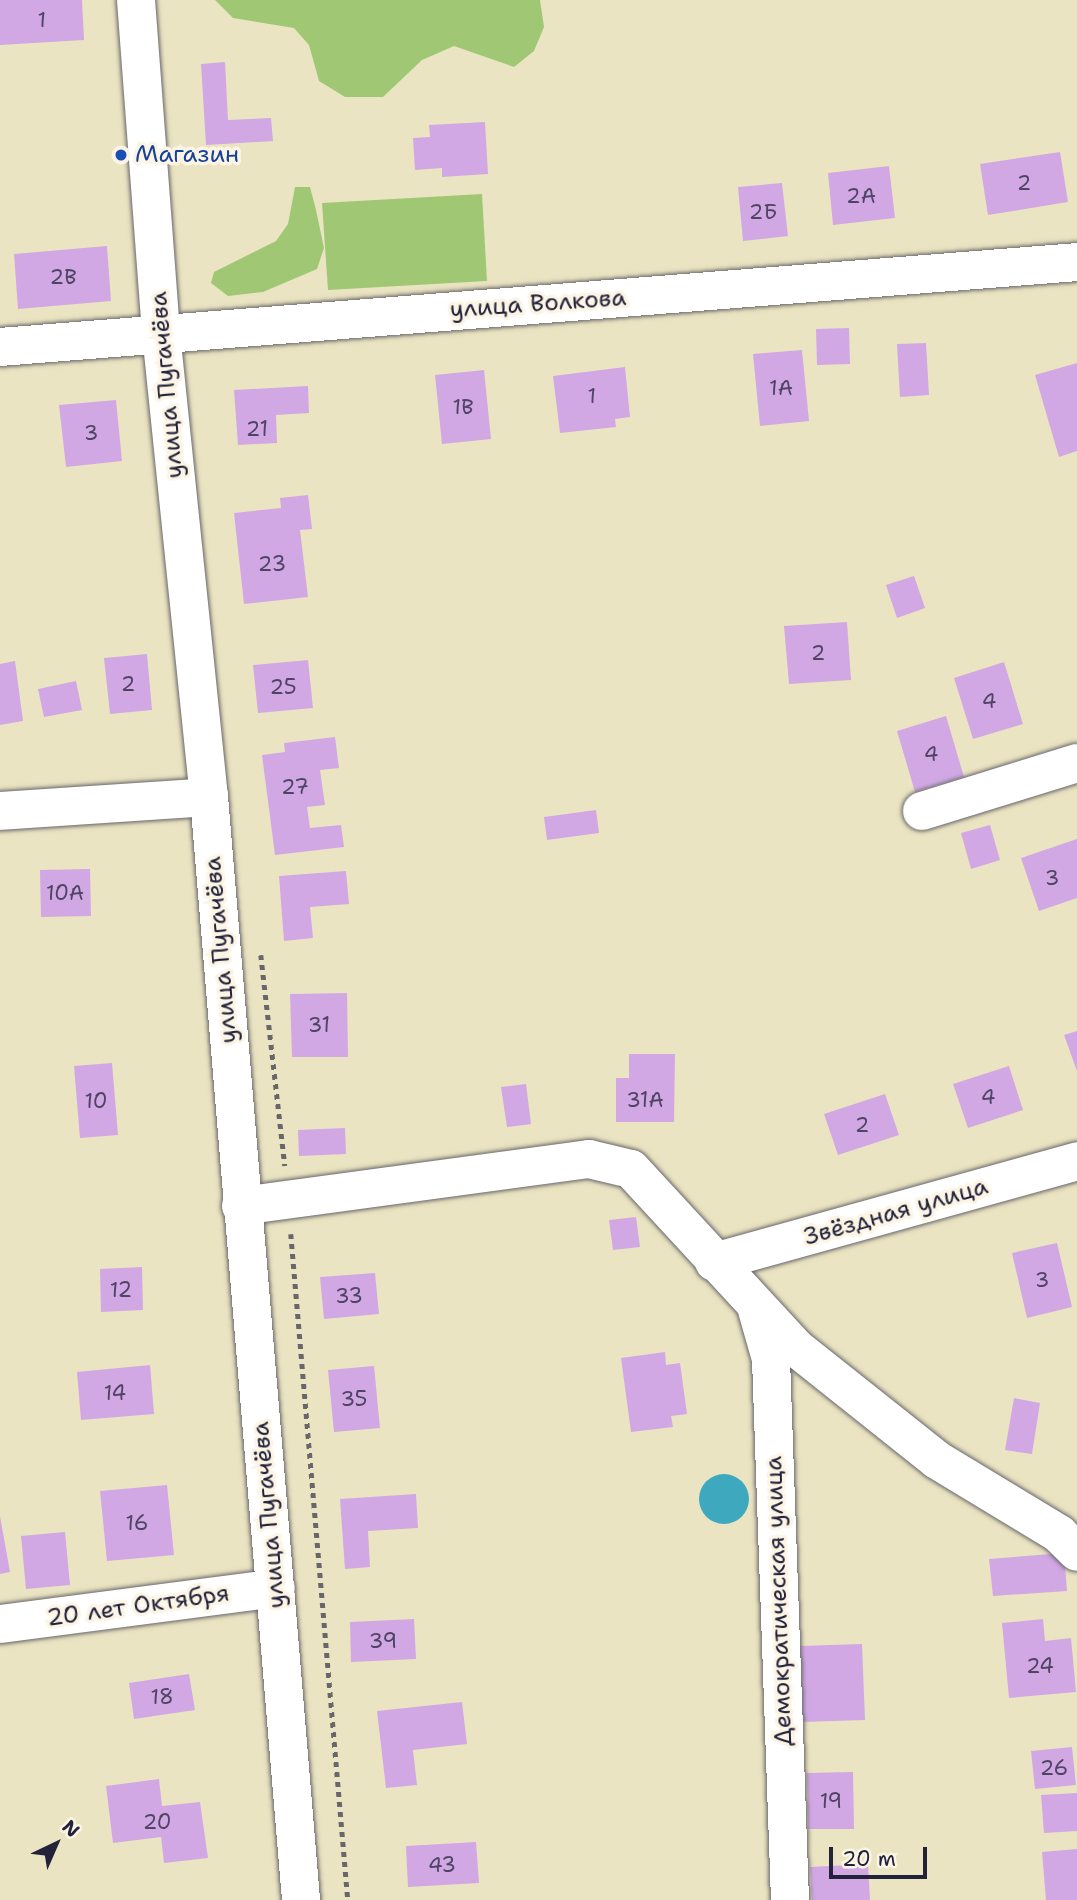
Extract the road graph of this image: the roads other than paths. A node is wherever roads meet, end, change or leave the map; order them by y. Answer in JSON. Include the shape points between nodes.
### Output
{"nodes":[{"id":1,"x":136,"y":0,"type":"edge"},
{"id":2,"x":1077,"y":262,"type":"edge"},
{"id":3,"x":161,"y":333,"type":"junction"},
{"id":4,"x":0,"y":347,"type":"edge"},
{"id":5,"x":1077,"y":763,"type":"edge"},
{"id":6,"x":209,"y":797,"type":"junction"},
{"id":7,"x":0,"y":811,"type":"edge"},
{"id":8,"x":922,"y":811,"type":"dead end"},
{"id":9,"x":1077,"y":1161,"type":"edge"},
{"id":10,"x":241,"y":1206,"type":"junction"},
{"id":11,"x":714,"y":1262,"type":"junction"},
{"id":12,"x":755,"y":1305,"type":"junction"},
{"id":13,"x":1071,"y":1538,"type":"edge"},
{"id":14,"x":276,"y":1588,"type":"junction"},
{"id":15,"x":0,"y":1624,"type":"edge"},
{"id":16,"x":301,"y":1900,"type":"edge"},
{"id":17,"x":790,"y":1900,"type":"edge"}],
"edges":[{"from":1,"to":3,"type":"street","name":"улица Пугачёва"},
{"from":2,"to":3,"type":"street","name":"улица Волкова"},
{"from":3,"to":4,"type":"street","name":"улица Волкова"},
{"from":3,"to":6,"type":"street","name":"улица Пугачёва"},
{"from":5,"to":8,"type":"street"},
{"from":6,"to":7,"type":"street"},
{"from":6,"to":10,"type":"street","name":"улица Пугачёва"},
{"from":9,"to":11,"type":"street","name":"Звёздная улица"},
{"from":10,"to":11,"type":"street","via":[[589,1158],[631,1169]]},
{"from":10,"to":14,"type":"street","name":"улица Пугачёва"},
{"from":11,"to":12,"type":"street"},
{"from":12,"to":13,"type":"street","via":[[795,1347],[937,1460]]},
{"from":12,"to":17,"type":"street","name":"Демократическая улица","via":[[771,1359]]},
{"from":14,"to":15,"type":"street","name":"20 лет Октября"},
{"from":14,"to":16,"type":"street","name":"улица Пугачёва"}]}
